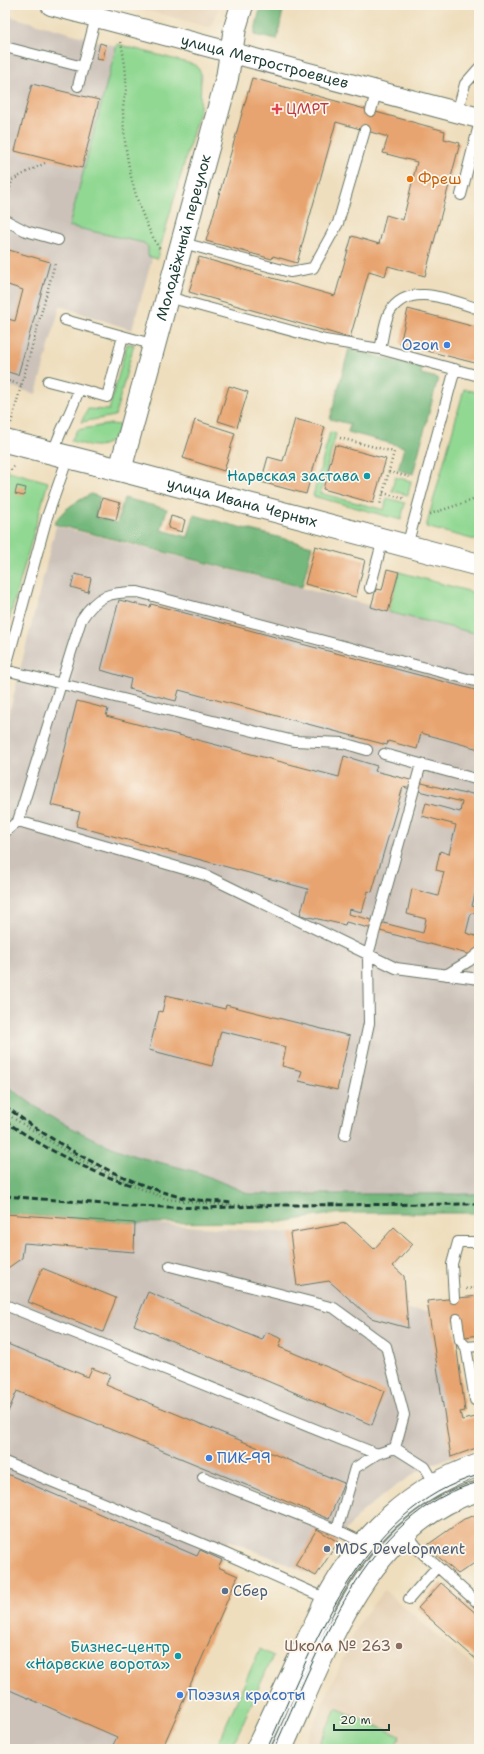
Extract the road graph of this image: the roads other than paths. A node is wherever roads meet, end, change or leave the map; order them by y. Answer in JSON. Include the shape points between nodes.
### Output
{"nodes":[{"id":1,"x":51,"y":5,"type":"edge"},
{"id":2,"x":242,"y":5,"type":"edge"},
{"id":3,"x":96,"y":17,"type":"junction"},
{"id":4,"x":5,"y":47,"type":"edge"},
{"id":5,"x":230,"y":53,"type":"junction"},
{"id":6,"x":83,"y":67,"type":"junction"},
{"id":7,"x":479,"y":68,"type":"edge"},
{"id":8,"x":78,"y":86,"type":"dead end"},
{"id":9,"x":376,"y":92,"type":"junction"},
{"id":10,"x":370,"y":111,"type":"dead end"},
{"id":11,"x":457,"y":113,"type":"junction"},
{"id":12,"x":479,"y":118,"type":"edge"},
{"id":13,"x":479,"y":125,"type":"edge"},
{"id":14,"x":365,"y":130,"type":"dead end"},
{"id":15,"x":461,"y":195,"type":"dead end"},
{"id":16,"x":5,"y":220,"type":"edge"},
{"id":17,"x":58,"y":240,"type":"dead end"},
{"id":18,"x":183,"y":243,"type":"junction"},
{"id":19,"x":168,"y":297,"type":"junction"},
{"id":20,"x":479,"y":308,"type":"edge"},
{"id":21,"x":65,"y":320,"type":"dead end"},
{"id":22,"x":123,"y":336,"type":"junction"},
{"id":23,"x":154,"y":345,"type":"junction"},
{"id":24,"x":380,"y":349,"type":"junction"},
{"id":25,"x":455,"y":369,"type":"junction"},
{"id":26,"x":479,"y":376,"type":"edge"},
{"id":27,"x":48,"y":381,"type":"dead end"},
{"id":28,"x":79,"y":389,"type":"junction"},
{"id":29,"x":8,"y":432,"type":"edge"},
{"id":30,"x":60,"y":455,"type":"junction"},
{"id":31,"x":120,"y":470,"type":"junction"},
{"id":32,"x":410,"y":536,"type":"junction"},
{"id":33,"x":383,"y":539,"type":"junction"},
{"id":34,"x":479,"y":565,"type":"edge"},
{"id":35,"x":370,"y":588,"type":"dead end"},
{"id":36,"x":5,"y":670,"type":"edge"},
{"id":37,"x":479,"y":682,"type":"edge"},
{"id":38,"x":61,"y":684,"type":"junction"},
{"id":39,"x":367,"y":750,"type":"dead end"},
{"id":40,"x":384,"y":754,"type":"dead end"},
{"id":41,"x":421,"y":764,"type":"junction"},
{"id":42,"x":479,"y":780,"type":"edge"},
{"id":43,"x":18,"y":821,"type":"junction"},
{"id":44,"x":5,"y":832,"type":"edge"},
{"id":45,"x":479,"y":953,"type":"edge"},
{"id":46,"x":368,"y":955,"type":"junction"},
{"id":47,"x":446,"y":975,"type":"junction"},
{"id":48,"x":479,"y":979,"type":"edge"},
{"id":49,"x":345,"y":1135,"type":"dead end"},
{"id":50,"x":479,"y":1242,"type":"edge"},
{"id":51,"x":170,"y":1266,"type":"dead end"},
{"id":52,"x":454,"y":1298,"type":"dead end"},
{"id":53,"x":5,"y":1305,"type":"edge"},
{"id":54,"x":457,"y":1319,"type":"dead end"},
{"id":55,"x":479,"y":1346,"type":"edge"},
{"id":56,"x":466,"y":1347,"type":"junction"},
{"id":57,"x":479,"y":1400,"type":"edge"},
{"id":58,"x":395,"y":1448,"type":"junction"},
{"id":59,"x":378,"y":1454,"type":"junction"},
{"id":60,"x":5,"y":1462,"type":"edge"},
{"id":61,"x":479,"y":1465,"type":"edge"},
{"id":62,"x":203,"y":1477,"type":"dead end"},
{"id":63,"x":435,"y":1484,"type":"junction"},
{"id":64,"x":479,"y":1491,"type":"edge"},
{"id":65,"x":337,"y":1530,"type":"junction"},
{"id":66,"x":406,"y":1533,"type":"junction"},
{"id":67,"x":364,"y":1543,"type":"junction"},
{"id":68,"x":437,"y":1567,"type":"junction"},
{"id":69,"x":327,"y":1599,"type":"junction"},
{"id":70,"x":409,"y":1599,"type":"dead end"},
{"id":71,"x":479,"y":1604,"type":"edge"},
{"id":72,"x":257,"y":1749,"type":"edge"},
{"id":73,"x":282,"y":1749,"type":"edge"}],
"edges":[{"from":1,"to":3,"type":"street","name":"улица Метростроевцев"},
{"from":2,"to":5,"type":"main road","name":"Молодёжный переулок"},
{"from":3,"to":5,"type":"street","name":"улица Метростроевцев"},
{"from":3,"to":6,"type":"lane"},
{"from":4,"to":6,"type":"lane"},
{"from":5,"to":9,"type":"street","name":"улица Метростроевцев"},
{"from":5,"to":18,"type":"main road","name":"Молодёжный переулок","via":[[227,78]]},
{"from":6,"to":8,"type":"lane"},
{"from":7,"to":11,"type":"lane","via":[[465,84]]},
{"from":9,"to":10,"type":"lane"},
{"from":9,"to":11,"type":"street","name":"улица Метростроевцев"},
{"from":11,"to":12,"type":"street","name":"улица Метростроевцев"},
{"from":13,"to":15,"type":"lane"},
{"from":14,"to":18,"type":"lane","via":[[338,223],[313,268],[290,272]]},
{"from":16,"to":17,"type":"lane","via":[[26,231]]},
{"from":18,"to":19,"type":"main road","name":"Молодёжный переулок"},
{"from":19,"to":23,"type":"main road","name":"Молодёжный переулок"},
{"from":19,"to":24,"type":"lane","via":[[325,340]]},
{"from":20,"to":24,"type":"lane","via":[[428,295],[412,295],[398,301],[389,314]]},
{"from":21,"to":22,"type":"lane"},
{"from":22,"to":23,"type":"lane"},
{"from":22,"to":28,"type":"lane","via":[[106,397]]},
{"from":23,"to":31,"type":"main road","name":"Молодёжный переулок"},
{"from":24,"to":25,"type":"lane"},
{"from":25,"to":26,"type":"lane"},
{"from":25,"to":32,"type":"lane"},
{"from":27,"to":28,"type":"lane"},
{"from":28,"to":30,"type":"lane","via":[[74,405],[58,435]]},
{"from":29,"to":30,"type":"main road","name":"улица Ивана Черных"},
{"from":30,"to":31,"type":"main road","name":"улица Ивана Черных"},
{"from":30,"to":36,"type":"lane","via":[[47,517]]},
{"from":31,"to":33,"type":"main road","name":"улица Ивана Черных"},
{"from":32,"to":33,"type":"main road","name":"улица Ивана Черных"},
{"from":32,"to":34,"type":"main road","name":"улица Ивана Черных"},
{"from":33,"to":35,"type":"lane"},
{"from":36,"to":38,"type":"lane"},
{"from":37,"to":38,"type":"lane","via":[[138,592],[119,592],[103,596],[86,611]]},
{"from":38,"to":39,"type":"lane","via":[[294,741],[343,743]]},
{"from":38,"to":43,"type":"lane"},
{"from":40,"to":41,"type":"lane"},
{"from":41,"to":42,"type":"lane"},
{"from":41,"to":46,"type":"lane"},
{"from":43,"to":44,"type":"lane"},
{"from":43,"to":46,"type":"lane","via":[[205,875]]},
{"from":45,"to":47,"type":"lane"},
{"from":46,"to":47,"type":"lane","via":[[396,968]]},
{"from":46,"to":49,"type":"lane","via":[[369,1023]]},
{"from":47,"to":48,"type":"lane"},
{"from":50,"to":52,"type":"lane","via":[[458,1242],[452,1264]]},
{"from":51,"to":58,"type":"lane","via":[[334,1308],[386,1346],[404,1416]]},
{"from":53,"to":59,"type":"lane"},
{"from":54,"to":56,"type":"lane","via":[[460,1340]]},
{"from":55,"to":56,"type":"lane"},
{"from":56,"to":57,"type":"lane","via":[[475,1400]]},
{"from":58,"to":59,"type":"lane"},
{"from":58,"to":63,"type":"lane","via":[[425,1468]]},
{"from":59,"to":65,"type":"lane","via":[[355,1468]]},
{"from":60,"to":69,"type":"lane","via":[[224,1552]]},
{"from":61,"to":63,"type":"main road"},
{"from":62,"to":65,"type":"lane"},
{"from":63,"to":67,"type":"main road","via":[[411,1498]]},
{"from":64,"to":66,"type":"street","via":[[447,1504]]},
{"from":65,"to":67,"type":"lane"},
{"from":66,"to":68,"type":"lane"},
{"from":66,"to":73,"type":"street","via":[[383,1557],[355,1595]]},
{"from":67,"to":69,"type":"main road"},
{"from":68,"to":70,"type":"lane"},
{"from":68,"to":71,"type":"lane"},
{"from":69,"to":72,"type":"main road"}]}
